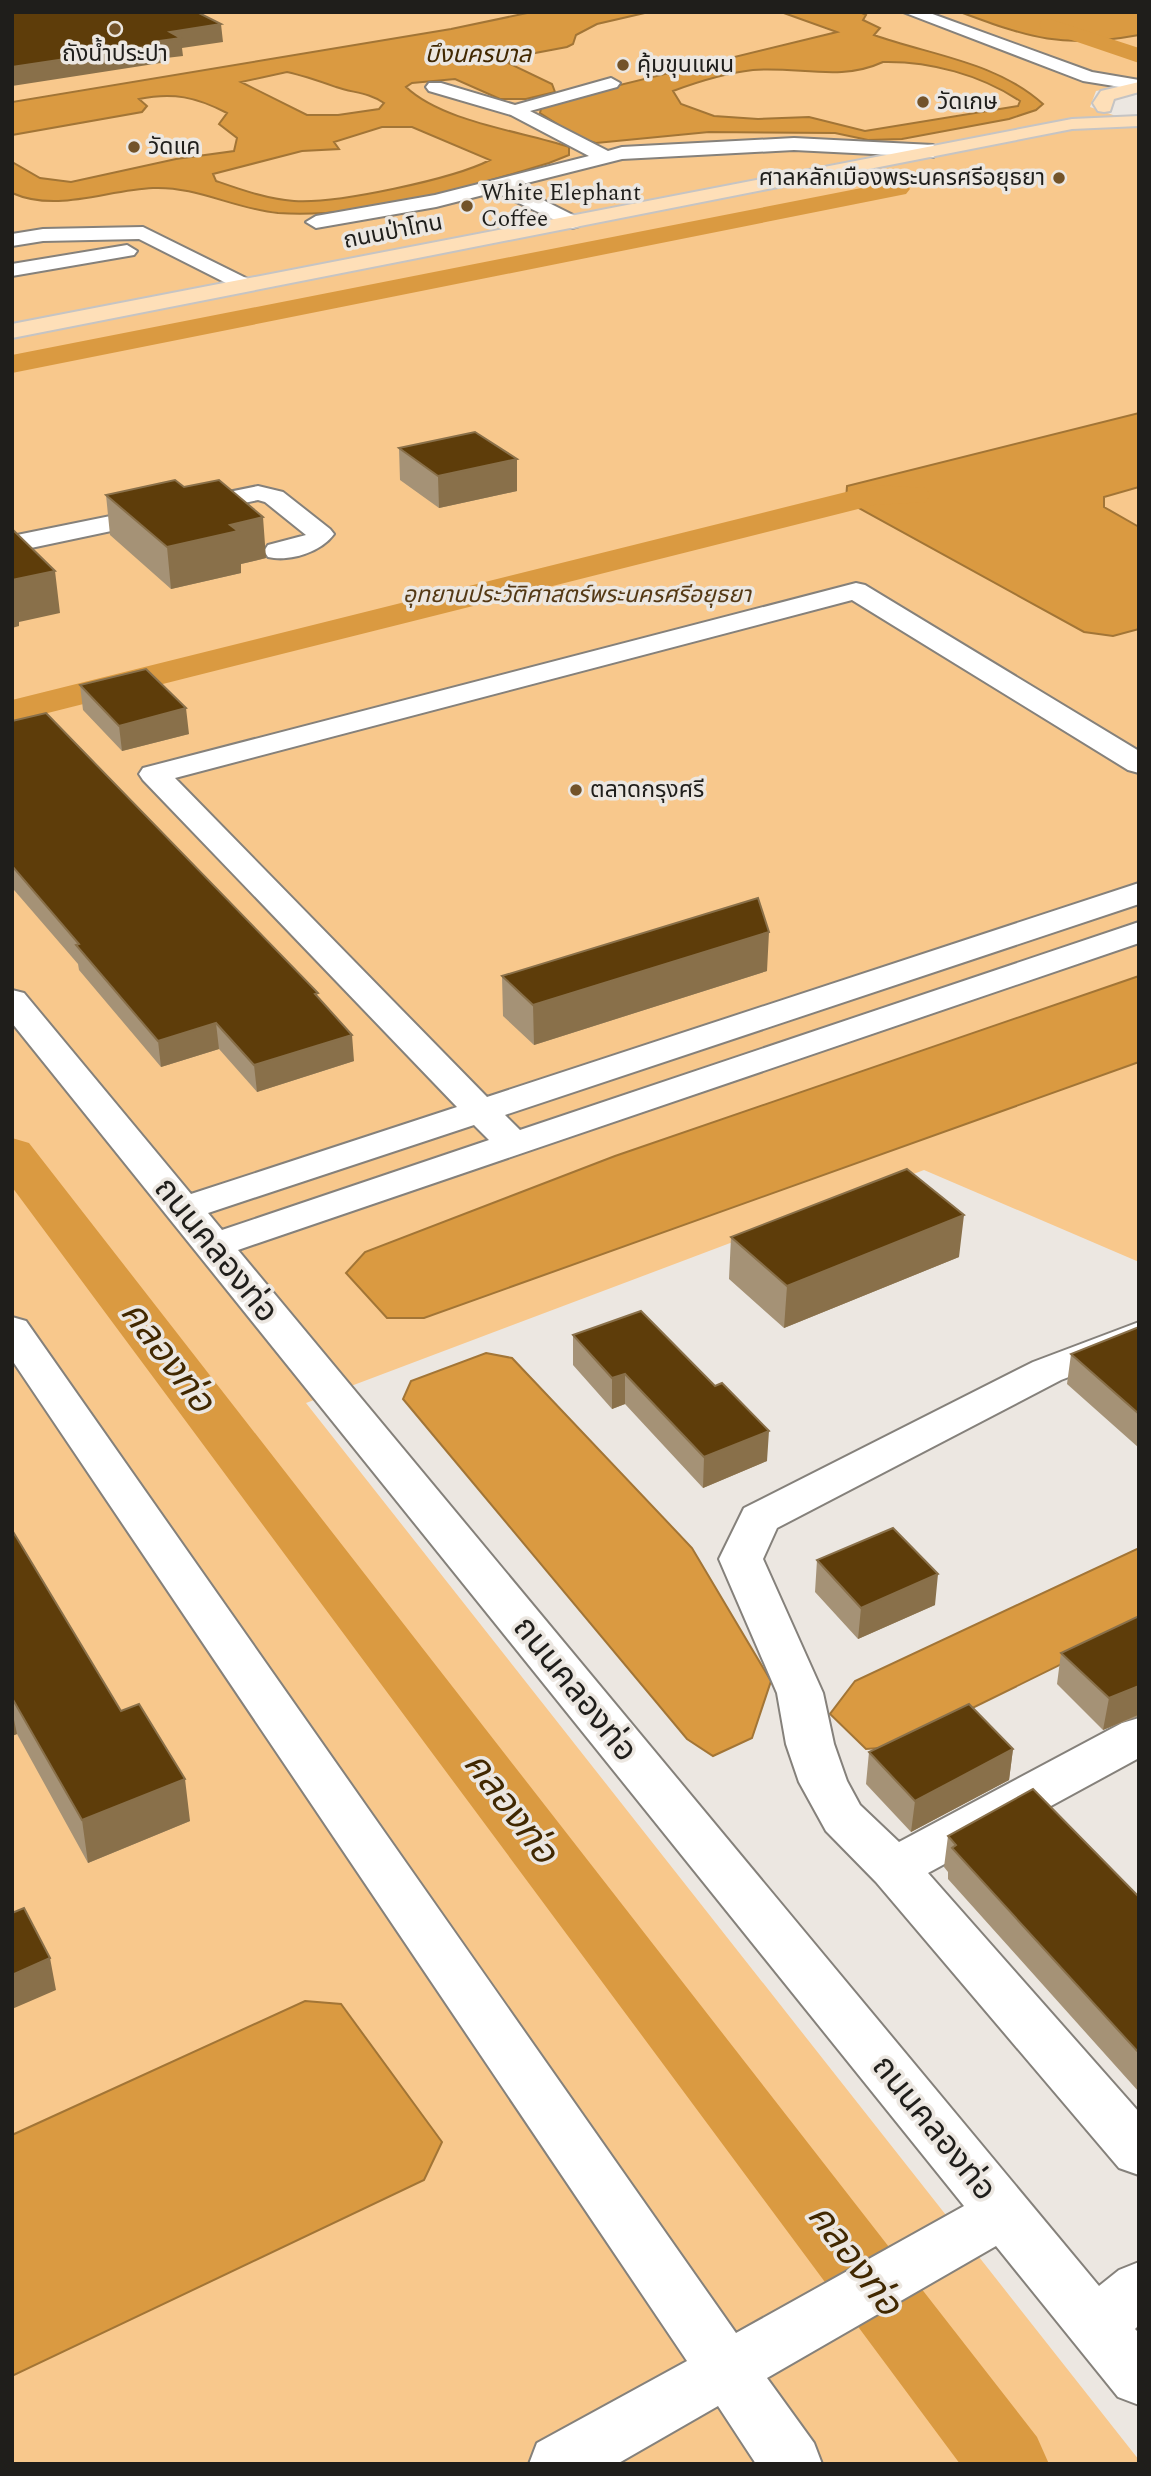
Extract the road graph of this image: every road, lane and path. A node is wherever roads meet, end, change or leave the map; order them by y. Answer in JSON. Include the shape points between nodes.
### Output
{"nodes":[{"id":1,"x":911,"y":12,"type":"edge"},
{"id":2,"x":1089,"y":76,"type":"junction"},
{"id":3,"x":611,"y":83,"type":"dead end"},
{"id":4,"x":1139,"y":86,"type":"edge"},
{"id":5,"x":435,"y":88,"type":"dead end"},
{"id":6,"x":1105,"y":101,"type":"junction"},
{"id":7,"x":517,"y":111,"type":"junction"},
{"id":8,"x":1139,"y":120,"type":"edge"},
{"id":9,"x":1072,"y":124,"type":"junction"},
{"id":10,"x":933,"y":151,"type":"junction"},
{"id":11,"x":603,"y":156,"type":"junction"},
{"id":12,"x":496,"y":185,"type":"junction"},
{"id":13,"x":316,"y":222,"type":"dead end"},
{"id":14,"x":572,"y":222,"type":"junction"},
{"id":15,"x":12,"y":240,"type":"edge"},
{"id":16,"x":167,"y":243,"type":"junction"},
{"id":17,"x":12,"y":270,"type":"edge"},
{"id":18,"x":245,"y":285,"type":"junction"},
{"id":19,"x":12,"y":331,"type":"edge"},
{"id":20,"x":12,"y":544,"type":"edge"},
{"id":21,"x":276,"y":551,"type":"dead end"},
{"id":22,"x":1139,"y":764,"type":"edge"},
{"id":23,"x":1139,"y":893,"type":"edge"},
{"id":24,"x":1139,"y":932,"type":"edge"},
{"id":25,"x":12,"y":1000,"type":"edge"},
{"id":26,"x":480,"y":1111,"type":"junction"},
{"id":27,"x":513,"y":1144,"type":"junction"},
{"id":28,"x":183,"y":1209,"type":"junction"},
{"id":29,"x":213,"y":1246,"type":"junction"},
{"id":30,"x":12,"y":1330,"type":"edge"},
{"id":31,"x":1139,"y":1335,"type":"edge"},
{"id":32,"x":1139,"y":1736,"type":"edge"},
{"id":33,"x":894,"y":1868,"type":"junction"},
{"id":34,"x":1139,"y":2151,"type":"edge"},
{"id":35,"x":1004,"y":2213,"type":"junction"},
{"id":36,"x":1139,"y":2288,"type":"edge"},
{"id":37,"x":1099,"y":2329,"type":"junction"},
{"id":38,"x":727,"y":2370,"type":"junction"},
{"id":39,"x":1139,"y":2378,"type":"edge"},
{"id":40,"x":559,"y":2464,"type":"edge"},
{"id":41,"x":793,"y":2464,"type":"edge"}],
"edges":[{"from":1,"to":2,"type":"street"},
{"from":2,"to":4,"type":"street"},
{"from":2,"to":6,"type":"street"},
{"from":3,"to":7,"type":"street","via":[[528,104]]},
{"from":4,"to":6,"type":"main road","name":"ถนนป่าโทน"},
{"from":5,"to":7,"type":"street"},
{"from":6,"to":8,"type":"main road"},
{"from":6,"to":9,"type":"main road","name":"ถนนป่าโทน"},
{"from":7,"to":11,"type":"street"},
{"from":8,"to":9,"type":"main road","name":"ถนนป่าโทน"},
{"from":9,"to":10,"type":"main road","name":"ถนนป่าโทน"},
{"from":10,"to":11,"type":"street","via":[[761,145]]},
{"from":10,"to":14,"type":"main road","name":"ถนนป่าโทน"},
{"from":11,"to":12,"type":"street"},
{"from":12,"to":13,"type":"street","via":[[436,201]]},
{"from":12,"to":14,"type":"street"},
{"from":14,"to":18,"type":"main road","name":"ถนนป่าโทน"},
{"from":15,"to":16,"type":"street","via":[[110,232],[142,233]]},
{"from":16,"to":17,"type":"street"},
{"from":16,"to":18,"type":"street"},
{"from":18,"to":19,"type":"main road","name":"ถนนป่าโทน"},
{"from":20,"to":21,"type":"street","via":[[258,493],[274,497],[321,534],[313,543]]},
{"from":22,"to":26,"type":"street","via":[[856,592],[154,774]]},
{"from":23,"to":26,"type":"street"},
{"from":24,"to":27,"type":"street"},
{"from":25,"to":28,"type":"street","name":"ถนนคลองท่อ"},
{"from":26,"to":27,"type":"street"},
{"from":26,"to":28,"type":"street"},
{"from":27,"to":29,"type":"street"},
{"from":28,"to":29,"type":"street","name":"ถนนคลองท่อ"},
{"from":29,"to":35,"type":"street","name":"ถนนคลองท่อ"},
{"from":30,"to":38,"type":"street"},
{"from":31,"to":33,"type":"street","via":[[1047,1371],[759,1519],[741,1559],[800,1693],[823,1782],[843,1818]]},
{"from":32,"to":33,"type":"street"},
{"from":33,"to":34,"type":"street"},
{"from":35,"to":37,"type":"street","name":"ถนนคลองท่อ"},
{"from":35,"to":38,"type":"street"},
{"from":36,"to":37,"type":"street"},
{"from":37,"to":39,"type":"street","name":"ถนนคลองท่อ"},
{"from":38,"to":40,"type":"street"},
{"from":38,"to":41,"type":"street"}]}
